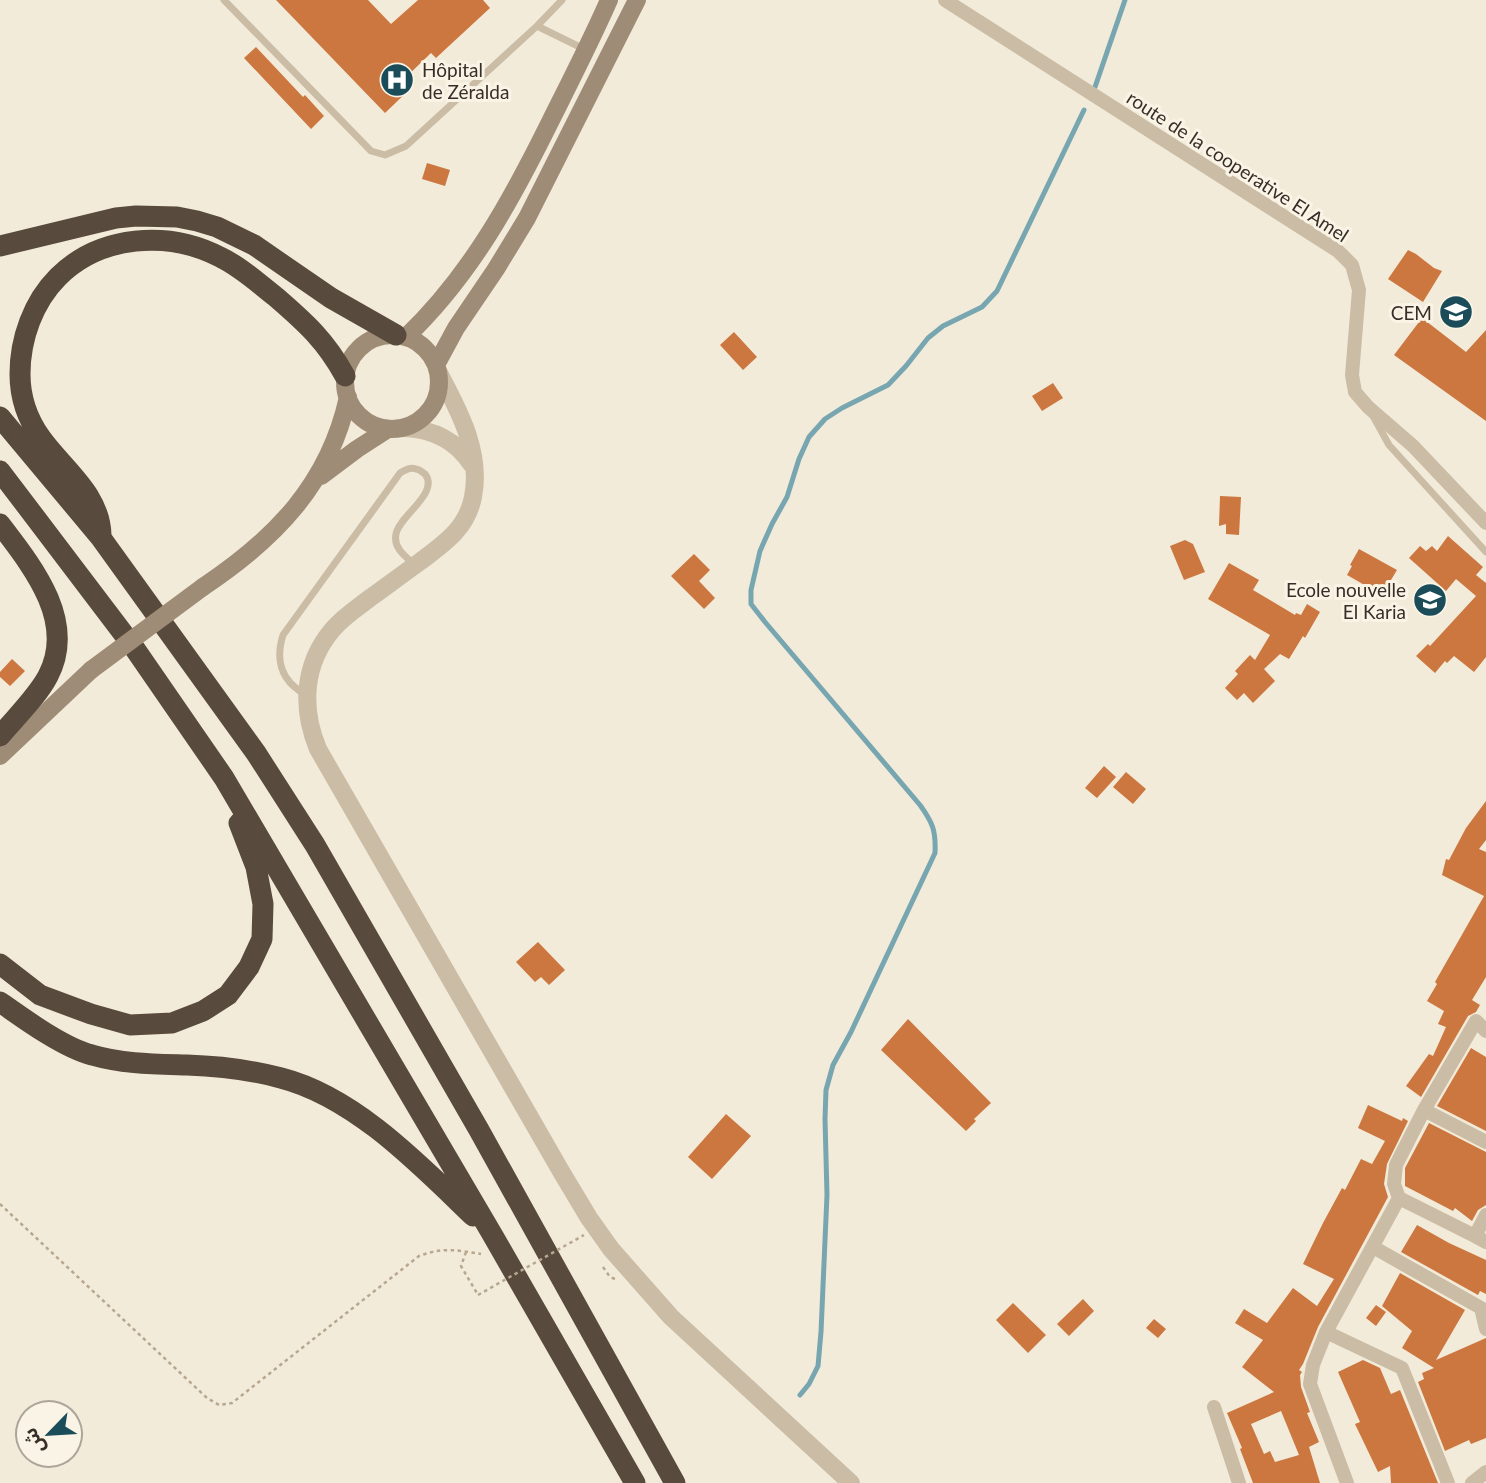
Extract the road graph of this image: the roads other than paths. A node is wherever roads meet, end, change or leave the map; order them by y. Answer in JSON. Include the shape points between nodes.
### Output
{"nodes":[{"id":1,"x":224,"y":0,"type":"edge"},
{"id":2,"x":562,"y":0,"type":"edge"},
{"id":3,"x":610,"y":0,"type":"edge"},
{"id":4,"x":637,"y":0,"type":"edge"},
{"id":5,"x":945,"y":0,"type":"edge"},
{"id":6,"x":537,"y":26,"type":"junction"},
{"id":7,"x":586,"y":50,"type":"junction"},
{"id":8,"x":0,"y":246,"type":"edge"},
{"id":9,"x":401,"y":336,"type":"junction"},
{"id":10,"x":437,"y":368,"type":"junction"},
{"id":11,"x":346,"y":387,"type":"junction"},
{"id":12,"x":1368,"y":407,"type":"junction"},
{"id":13,"x":0,"y":417,"type":"edge"},
{"id":14,"x":396,"y":429,"type":"junction"},
{"id":15,"x":474,"y":468,"type":"junction"},
{"id":16,"x":0,"y":471,"type":"edge"},
{"id":17,"x":314,"y":483,"type":"junction"},
{"id":18,"x":1486,"y":523,"type":"edge"},
{"id":19,"x":0,"y":524,"type":"edge"},
{"id":20,"x":101,"y":538,"type":"junction"},
{"id":21,"x":1486,"y":552,"type":"edge"},
{"id":22,"x":415,"y":565,"type":"junction"},
{"id":23,"x":307,"y":695,"type":"junction"},
{"id":24,"x":0,"y":736,"type":"edge"},
{"id":25,"x":0,"y":756,"type":"edge"},
{"id":26,"x":224,"y":778,"type":"junction"},
{"id":27,"x":0,"y":964,"type":"edge"},
{"id":28,"x":0,"y":1002,"type":"edge"},
{"id":29,"x":1486,"y":1031,"type":"edge"},
{"id":30,"x":1424,"y":1110,"type":"junction"},
{"id":31,"x":1486,"y":1142,"type":"edge"},
{"id":32,"x":1399,"y":1198,"type":"junction"},
{"id":33,"x":1486,"y":1215,"type":"edge"},
{"id":34,"x":492,"y":1234,"type":"junction"},
{"id":35,"x":1480,"y":1239,"type":"edge"},
{"id":36,"x":1373,"y":1247,"type":"junction"},
{"id":37,"x":1486,"y":1329,"type":"edge"},
{"id":38,"x":1326,"y":1332,"type":"junction"},
{"id":39,"x":1214,"y":1407,"type":"dead end"},
{"id":40,"x":1486,"y":1472,"type":"edge"},
{"id":41,"x":635,"y":1483,"type":"edge"},
{"id":42,"x":675,"y":1483,"type":"edge"},
{"id":43,"x":851,"y":1483,"type":"edge"},
{"id":44,"x":1239,"y":1483,"type":"edge"},
{"id":45,"x":1348,"y":1483,"type":"edge"},
{"id":46,"x":1448,"y":1483,"type":"edge"},
{"id":47,"x":1472,"y":1483,"type":"edge"}],
"edges":[{"from":1,"to":6,"type":"lane","via":[[372,151],[385,155],[406,146]]},
{"from":2,"to":6,"type":"lane"},
{"from":3,"to":7,"type":"main road"},
{"from":4,"to":10,"type":"main road","via":[[527,218],[456,328]]},
{"from":5,"to":12,"type":"street","name":"route de la cooperative El Amel","via":[[1338,251],[1352,265],[1360,290],[1352,375],[1356,392]]},
{"from":6,"to":7,"type":"lane"},
{"from":7,"to":9,"type":"main road","via":[[492,232],[446,295]]},
{"from":8,"to":9,"type":"highway","via":[[116,218],[197,221],[245,240],[331,298]]},
{"from":9,"to":10,"type":"main road","via":[[425,347]]},
{"from":9,"to":11,"type":"main road","via":[[386,335],[367,342],[352,357]]},
{"from":10,"to":14,"type":"main road","via":[[440,380],[433,407],[421,421]]},
{"from":10,"to":15,"type":"street","via":[[467,430]]},
{"from":11,"to":14,"type":"main road","via":[[351,405],[363,419],[379,428]]},
{"from":11,"to":17,"type":"main road","via":[[344,415]]},
{"from":11,"to":20,"type":"highway","via":[[334,355],[314,330],[220,257],[188,245],[154,240],[107,247],[79,260],[37,304],[23,345],[21,382],[24,404],[36,429],[93,503]]},
{"from":12,"to":18,"type":"street","name":"route de la cooperative El Amel","via":[[1413,446]]},
{"from":12,"to":21,"type":"lane","via":[[1390,445]]},
{"from":13,"to":20,"type":"highway"},
{"from":14,"to":15,"type":"street","via":[[439,435],[459,449]]},
{"from":14,"to":17,"type":"main road","via":[[342,460]]},
{"from":15,"to":22,"type":"street","via":[[473,496],[465,521],[449,541]]},
{"from":16,"to":26,"type":"highway","via":[[135,649]]},
{"from":17,"to":25,"type":"main road","bridge":true,"via":[[261,542],[91,670]]},
{"from":19,"to":24,"type":"highway","via":[[46,590],[57,640],[44,683]]},
{"from":20,"to":42,"type":"highway","via":[[256,753],[314,845]]},
{"from":22,"to":23,"type":"street","via":[[333,628],[310,670]]},
{"from":22,"to":23,"type":"lane","via":[[400,551],[397,529],[428,485],[423,472],[409,468],[400,473],[283,635],[281,667],[291,684]]},
{"from":23,"to":43,"type":"street","via":[[308,718],[318,749],[599,1233],[671,1317]]},
{"from":26,"to":27,"type":"highway","via":[[256,867],[262,904],[262,939],[228,995],[173,1023],[130,1025],[40,995]]},
{"from":26,"to":34,"type":"highway"},
{"from":28,"to":34,"type":"highway","via":[[89,1055],[140,1064],[243,1070],[283,1078],[321,1093],[399,1147]]},
{"from":29,"to":30,"type":"street","via":[[1476,1021]]},
{"from":30,"to":31,"type":"street"},
{"from":30,"to":32,"type":"street","via":[[1396,1165],[1394,1184]]},
{"from":32,"to":35,"type":"street"},
{"from":32,"to":36,"type":"street"},
{"from":33,"to":35,"type":"street"},
{"from":34,"to":41,"type":"highway"},
{"from":36,"to":37,"type":"street","via":[[1480,1308]]},
{"from":36,"to":38,"type":"street"},
{"from":38,"to":45,"type":"street","via":[[1310,1384]]},
{"from":38,"to":46,"type":"street","via":[[1402,1368]]},
{"from":39,"to":44,"type":"street"},
{"from":40,"to":47,"type":"street"}]}
